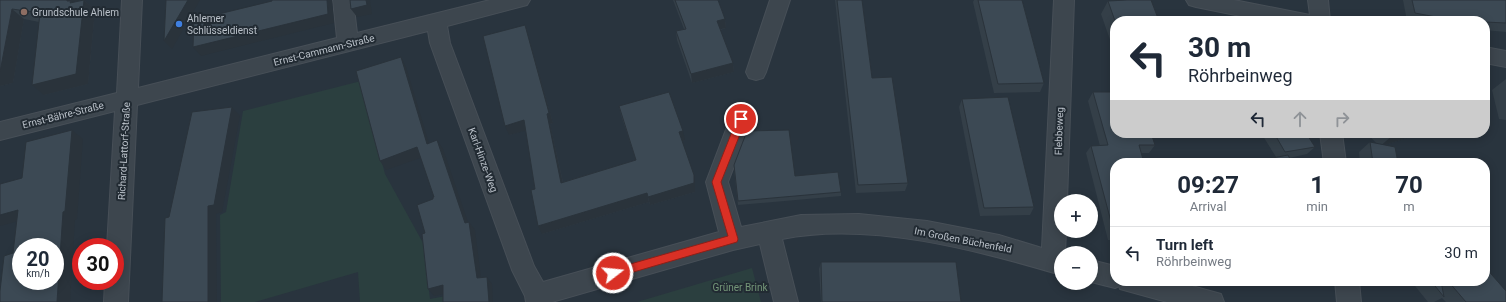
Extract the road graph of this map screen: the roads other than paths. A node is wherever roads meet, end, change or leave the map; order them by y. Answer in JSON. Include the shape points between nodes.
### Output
{"nodes":[{"id":1,"x":132,"y":0,"type":"edge"},
{"id":2,"x":344,"y":0,"type":"edge"},
{"id":3,"x":520,"y":0,"type":"edge"},
{"id":4,"x":780,"y":0,"type":"edge"},
{"id":5,"x":1064,"y":0,"type":"edge"},
{"id":6,"x":1196,"y":0,"type":"edge"},
{"id":7,"x":1318,"y":0,"type":"edge"},
{"id":8,"x":1278,"y":16,"type":"edge"},
{"id":9,"x":1320,"y":16,"type":"edge"},
{"id":10,"x":436,"y":22,"type":"junction"},
{"id":11,"x":348,"y":44,"type":"junction"},
{"id":12,"x":1490,"y":56,"type":"edge"},
{"id":13,"x":1506,"y":59,"type":"edge"},
{"id":14,"x":756,"y":72,"type":"dead end"},
{"id":15,"x":127,"y":99,"type":"junction"},
{"id":16,"x":741,"y":119,"type":"dead end"},
{"id":17,"x":0,"y":131,"type":"edge"},
{"id":18,"x":1332,"y":138,"type":"edge"},
{"id":19,"x":1334,"y":158,"type":"edge"},
{"id":20,"x":768,"y":231,"type":"junction"},
{"id":21,"x":733,"y":239,"type":"junction"},
{"id":22,"x":1057,"y":246,"type":"edge"},
{"id":23,"x":1054,"y":262,"type":"edge"},
{"id":24,"x":1098,"y":273,"type":"edge"},
{"id":25,"x":1110,"y":277,"type":"edge"},
{"id":26,"x":1147,"y":286,"type":"edge"},
{"id":27,"x":1347,"y":286,"type":"edge"},
{"id":28,"x":538,"y":298,"type":"edge"},
{"id":29,"x":1199,"y":300,"type":"edge"},
{"id":30,"x":116,"y":302,"type":"edge"},
{"id":31,"x":786,"y":302,"type":"edge"},
{"id":32,"x":1349,"y":302,"type":"edge"}],
"edges":[{"from":1,"to":15,"type":"street","name":"Richard-Lattorf-Straße"},
{"from":2,"to":11,"type":"street"},
{"from":3,"to":10,"type":"street","name":"Ernst-Cammann-Straße"},
{"from":4,"to":14,"type":"street"},
{"from":5,"to":22,"type":"street","name":"Flebbeweg"},
{"from":6,"to":8,"type":"street"},
{"from":7,"to":9,"type":"street"},
{"from":10,"to":11,"type":"street","name":"Ernst-Cammann-Straße"},
{"from":10,"to":28,"type":"street","name":"Karl-Hinze-Weg","via":[[440,43],[524,270]]},
{"from":11,"to":15,"type":"street","name":"Ernst-Cammann-Straße"},
{"from":12,"to":13,"type":"street"},
{"from":15,"to":17,"type":"street","name":"Ernst-Bähre-Straße"},
{"from":15,"to":30,"type":"street","name":"Richard-Lattorf-Straße"},
{"from":16,"to":21,"type":"street","via":[[717,182]]},
{"from":18,"to":19,"type":"street"},
{"from":20,"to":21,"type":"street","name":"Im Großen Büchenfeld"},
{"from":20,"to":23,"type":"street","name":"Im Großen Büchenfeld","via":[[801,225],[859,224],[927,231],[999,246]]},
{"from":20,"to":31,"type":"street"},
{"from":21,"to":28,"type":"street","name":"Im Großen Büchenfeld"},
{"from":24,"to":25,"type":"street"},
{"from":26,"to":29,"type":"street"},
{"from":27,"to":32,"type":"street"}]}
